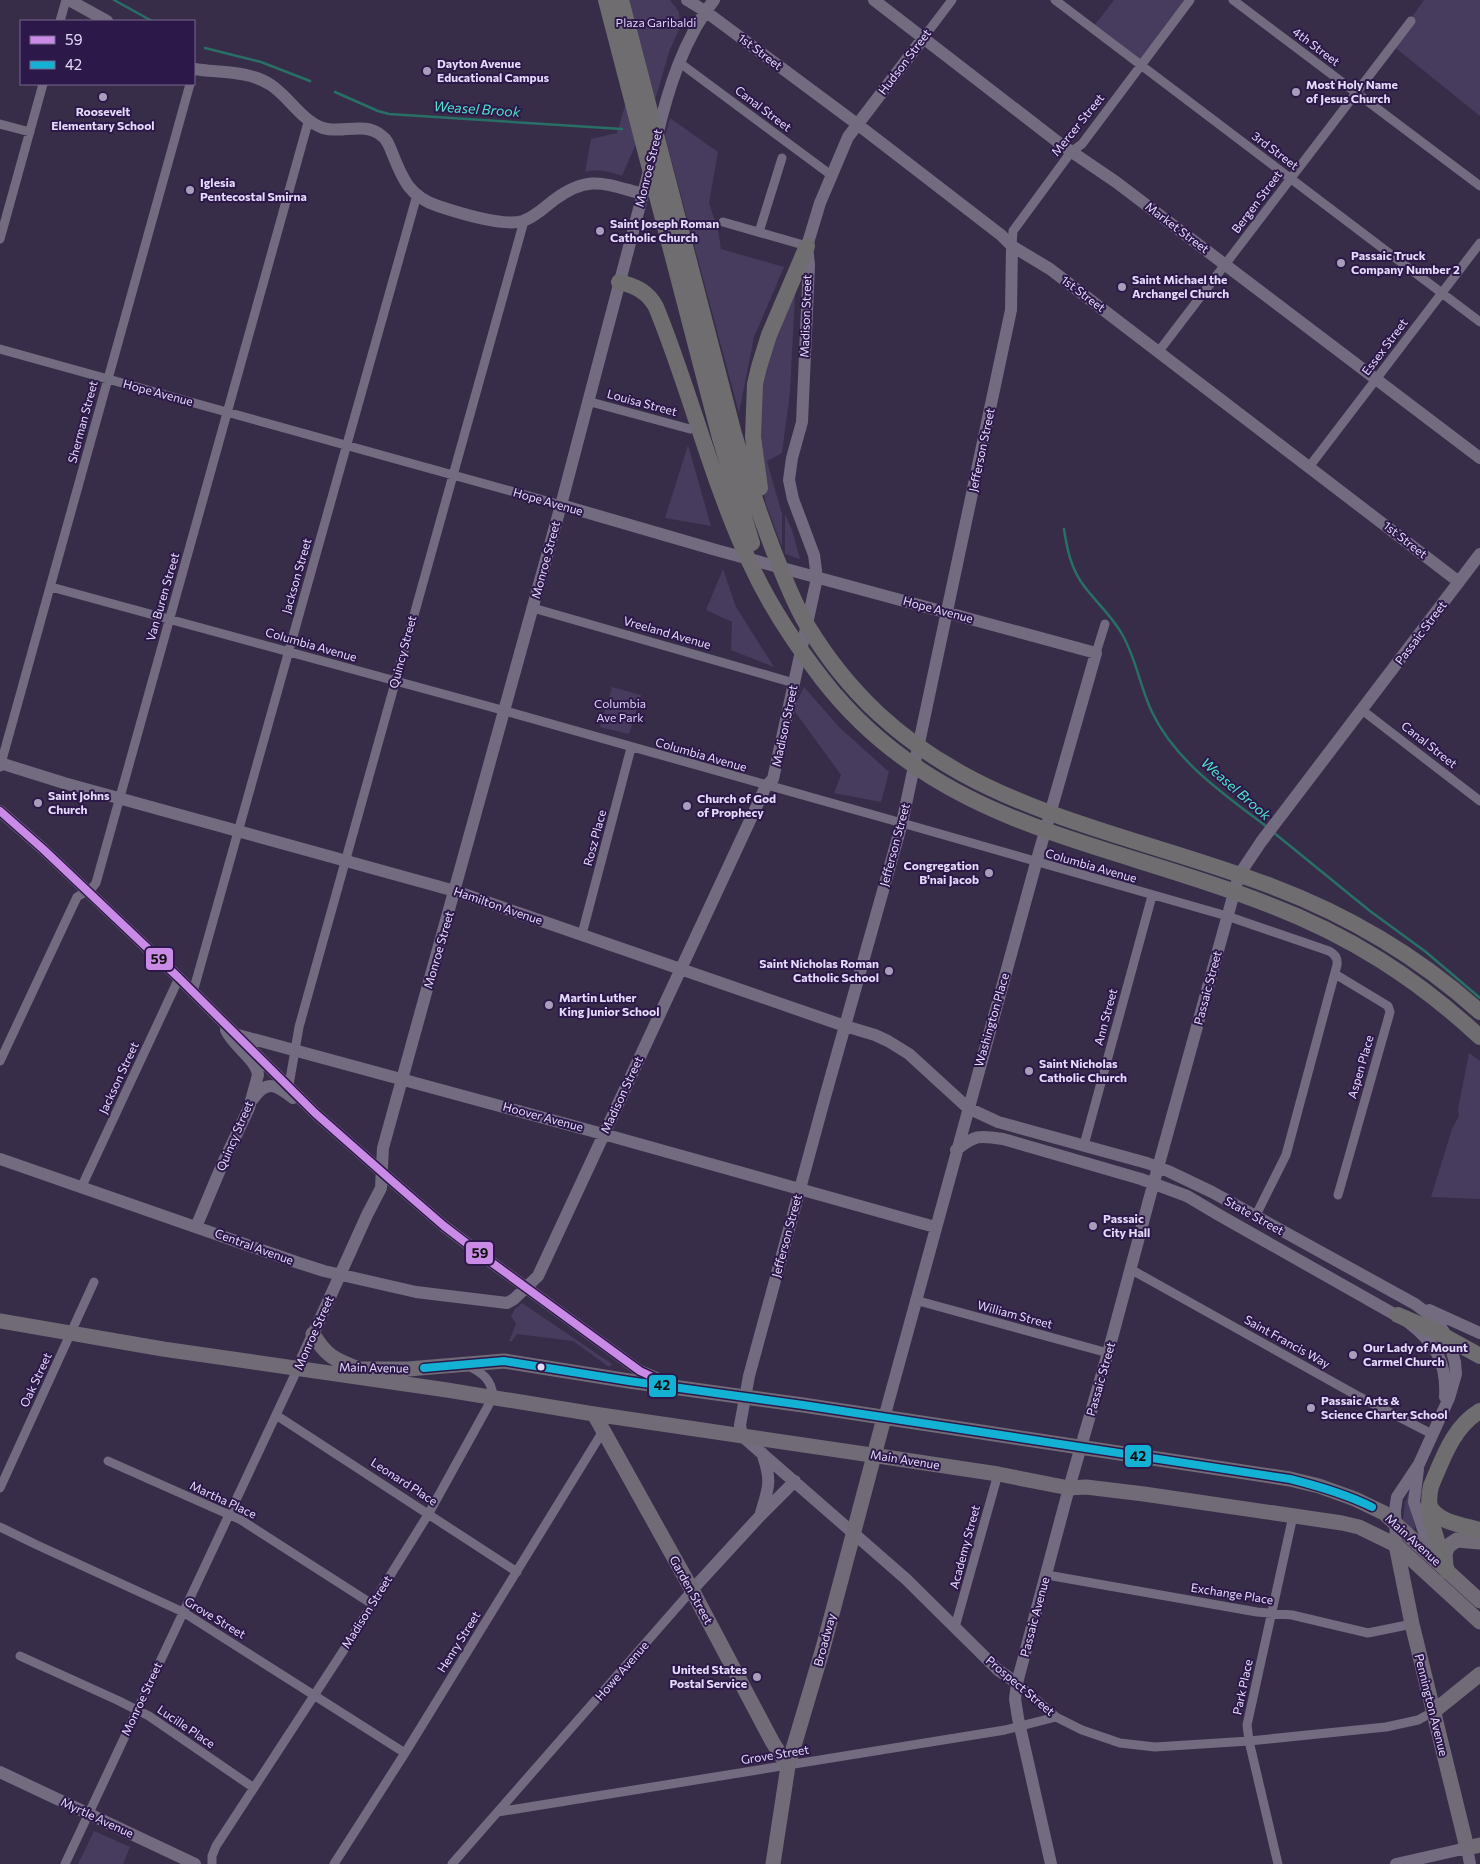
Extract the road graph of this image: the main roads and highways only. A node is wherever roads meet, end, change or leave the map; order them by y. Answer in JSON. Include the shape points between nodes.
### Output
{"nodes":[{"id":1,"x":68,"y":0,"type":"edge"},
{"id":2,"x":606,"y":0,"type":"edge"},
{"id":3,"x":621,"y":0,"type":"edge"},
{"id":4,"x":687,"y":0,"type":"edge"},
{"id":5,"x":714,"y":0,"type":"edge"},
{"id":6,"x":874,"y":0,"type":"edge"},
{"id":7,"x":705,"y":11,"type":"junction"},
{"id":8,"x":105,"y":20,"type":"edge"},
{"id":9,"x":924,"y":37,"type":"junction"},
{"id":10,"x":195,"y":70,"type":"edge"},
{"id":11,"x":857,"y":124,"type":"junction"},
{"id":12,"x":650,"y":197,"type":"junction"},
{"id":13,"x":807,"y":246,"type":"junction"},
{"id":14,"x":1012,"y":246,"type":"junction"},
{"id":15,"x":620,"y":282,"type":"junction"},
{"id":16,"x":1480,"y":458,"type":"edge"},
{"id":17,"x":561,"y":505,"type":"junction"},
{"id":18,"x":747,"y":544,"type":"junction"},
{"id":19,"x":774,"y":552,"type":"junction"},
{"id":20,"x":1480,"y":554,"type":"edge"},
{"id":21,"x":816,"y":578,"type":"junction"},
{"id":22,"x":1459,"y":582,"type":"junction"},
{"id":23,"x":947,"y":613,"type":"junction"},
{"id":24,"x":1096,"y":652,"type":"joint"},
{"id":25,"x":1,"y":764,"type":"edge"},
{"id":26,"x":0,"y":811,"type":"edge"},
{"id":27,"x":455,"y":891,"type":"junction"},
{"id":28,"x":682,"y":969,"type":"junction"},
{"id":29,"x":1480,"y":1012,"type":"edge"},
{"id":30,"x":224,"y":1024,"type":"junction"},
{"id":31,"x":844,"y":1026,"type":"junction"},
{"id":32,"x":237,"y":1035,"type":"junction"},
{"id":33,"x":1480,"y":1037,"type":"edge"},
{"id":34,"x":403,"y":1079,"type":"junction"},
{"id":35,"x":249,"y":1108,"type":"junction"},
{"id":36,"x":968,"y":1108,"type":"junction"},
{"id":37,"x":329,"y":1125,"type":"junction"},
{"id":38,"x":604,"y":1134,"type":"junction"},
{"id":39,"x":956,"y":1150,"type":"junction"},
{"id":40,"x":0,"y":1159,"type":"edge"},
{"id":41,"x":1159,"y":1168,"type":"junction"},
{"id":42,"x":382,"y":1172,"type":"junction"},
{"id":43,"x":1155,"y":1183,"type":"junction"},
{"id":44,"x":800,"y":1189,"type":"junction"},
{"id":45,"x":196,"y":1227,"type":"junction"},
{"id":46,"x":935,"y":1227,"type":"junction"},
{"id":47,"x":340,"y":1275,"type":"junction"},
{"id":48,"x":526,"y":1289,"type":"junction"},
{"id":49,"x":514,"y":1300,"type":"joint"},
{"id":50,"x":1415,"y":1304,"type":"junction"},
{"id":51,"x":1398,"y":1315,"type":"junction"},
{"id":52,"x":0,"y":1321,"type":"edge"},
{"id":53,"x":1480,"y":1333,"type":"edge"},
{"id":54,"x":313,"y":1334,"type":"junction"},
{"id":55,"x":1448,"y":1338,"type":"junction"},
{"id":56,"x":1480,"y":1356,"type":"edge"},
{"id":57,"x":298,"y":1368,"type":"junction"},
{"id":58,"x":359,"y":1369,"type":"junction"},
{"id":59,"x":695,"y":1390,"type":"junction"},
{"id":60,"x":744,"y":1397,"type":"junction"},
{"id":61,"x":1443,"y":1411,"type":"junction"},
{"id":62,"x":1480,"y":1411,"type":"edge"},
{"id":63,"x":594,"y":1414,"type":"junction"},
{"id":64,"x":884,"y":1418,"type":"junction"},
{"id":65,"x":742,"y":1436,"type":"junction"},
{"id":66,"x":1080,"y":1448,"type":"junction"},
{"id":67,"x":762,"y":1453,"type":"junction"},
{"id":68,"x":874,"y":1455,"type":"junction"},
{"id":69,"x":1419,"y":1464,"type":"junction"},
{"id":70,"x":795,"y":1481,"type":"junction"},
{"id":71,"x":1069,"y":1488,"type":"junction"},
{"id":72,"x":1428,"y":1502,"type":"junction"},
{"id":73,"x":760,"y":1516,"type":"junction"},
{"id":74,"x":1394,"y":1523,"type":"junction"},
{"id":75,"x":1480,"y":1530,"type":"edge"},
{"id":76,"x":854,"y":1532,"type":"junction"},
{"id":77,"x":1480,"y":1542,"type":"edge"},
{"id":78,"x":1396,"y":1545,"type":"junction"},
{"id":79,"x":1447,"y":1571,"type":"junction"},
{"id":80,"x":692,"y":1590,"type":"junction"},
{"id":81,"x":1480,"y":1601,"type":"edge"},
{"id":82,"x":1480,"y":1622,"type":"edge"},
{"id":83,"x":1480,"y":1674,"type":"edge"},
{"id":84,"x":1017,"y":1683,"type":"junction"},
{"id":85,"x":1433,"y":1712,"type":"junction"},
{"id":86,"x":788,"y":1766,"type":"junction"},
{"id":87,"x":0,"y":1772,"type":"edge"},
{"id":88,"x":1473,"y":1847,"type":"edge"},
{"id":89,"x":195,"y":1864,"type":"edge"},
{"id":90,"x":773,"y":1864,"type":"edge"},
{"id":91,"x":1051,"y":1864,"type":"edge"},
{"id":92,"x":1396,"y":1864,"type":"edge"},
{"id":93,"x":1470,"y":1864,"type":"edge"}],
"edges":[{"from":1,"to":8,"type":"main road"},
{"from":2,"to":12,"type":"highway","via":[[631,94]]},
{"from":3,"to":19,"type":"highway","via":[[743,464]]},
{"from":4,"to":7,"type":"main road","name":"1st Street"},
{"from":5,"to":7,"type":"main road","name":"Monroe Street"},
{"from":6,"to":9,"type":"main road","name":"Market Street"},
{"from":7,"to":11,"type":"main road","name":"1st Street"},
{"from":7,"to":12,"type":"main road","name":"Monroe Street","via":[[680,63],[664,108]]},
{"from":9,"to":11,"type":"main road","name":"Hudson Street"},
{"from":9,"to":16,"type":"main road","name":"Market Street","via":[[1071,152],[1116,182]]},
{"from":10,"to":12,"type":"main road","via":[[243,74],[263,80],[322,128],[378,132],[388,142],[405,182],[417,195],[439,206],[506,223],[532,217],[570,188],[579,185],[604,184]]},
{"from":11,"to":13,"type":"main road","name":"Madison Street","via":[[831,175]]},
{"from":11,"to":14,"type":"main road","name":"1st Street"},
{"from":12,"to":15,"type":"main road","name":"Monroe Street"},
{"from":12,"to":18,"type":"highway","via":[[720,438]]},
{"from":13,"to":19,"type":"highway","via":[[764,350],[753,402],[755,458]]},
{"from":13,"to":21,"type":"main road","name":"Madison Street","via":[[802,422],[789,480],[814,555]]},
{"from":14,"to":22,"type":"main road","name":"1st Street","via":[[1050,269]]},
{"from":14,"to":23,"type":"main road","name":"Jefferson Street","via":[[1011,310]]},
{"from":15,"to":17,"type":"main road","name":"Monroe Street"},
{"from":15,"to":18,"type":"highway","via":[[646,293],[656,307]]},
{"from":17,"to":21,"type":"main road","name":"Hope Avenue"},
{"from":17,"to":27,"type":"main road","name":"Monroe Street"},
{"from":18,"to":33,"type":"highway","via":[[760,576],[811,664],[853,715],[922,772],[966,798],[1031,826],[1248,896],[1308,921],[1372,954],[1432,995]]},
{"from":19,"to":29,"type":"highway","via":[[797,607],[854,689],[884,720],[927,754],[971,780],[1035,808],[1222,868],[1315,904],[1381,938],[1443,980]]},
{"from":20,"to":22,"type":"main road","name":"Passaic Street"},
{"from":21,"to":23,"type":"main road","name":"Hope Avenue"},
{"from":21,"to":28,"type":"main road","name":"Madison Street","via":[[773,779],[766,786]]},
{"from":22,"to":41,"type":"main road","name":"Passaic Street","via":[[1243,869],[1227,916]]},
{"from":23,"to":24,"type":"main road","name":"Hope Avenue"},
{"from":23,"to":31,"type":"main road","name":"Jefferson Street","via":[[902,824]]},
{"from":24,"to":36,"type":"main road","name":"Washington Place"},
{"from":25,"to":27,"type":"main road","name":"Hamilton Avenue"},
{"from":26,"to":30,"type":"main road","via":[[87,890]]},
{"from":27,"to":28,"type":"main road","name":"Hamilton Avenue"},
{"from":27,"to":34,"type":"main road","name":"Monroe Street"},
{"from":28,"to":31,"type":"main road","name":"Hamilton Avenue"},
{"from":28,"to":38,"type":"main road","name":"Madison Street"},
{"from":30,"to":32,"type":"main road"},
{"from":30,"to":35,"type":"main road","name":"Quincy Street","via":[[230,1040],[257,1070]]},
{"from":31,"to":36,"type":"main road","name":"Hamilton Avenue","via":[[875,1035],[909,1054]]},
{"from":31,"to":44,"type":"main road","name":"Jefferson Street"},
{"from":32,"to":34,"type":"main road","name":"Hoover Avenue"},
{"from":32,"to":37,"type":"main road"},
{"from":34,"to":38,"type":"main road","name":"Hoover Avenue"},
{"from":34,"to":42,"type":"main road","name":"Monroe Street","via":[[383,1148]]},
{"from":35,"to":37,"type":"main road","via":[[262,1088],[272,1085]]},
{"from":35,"to":45,"type":"main road","name":"Quincy Street"},
{"from":36,"to":39,"type":"main road","name":"Washington Place"},
{"from":36,"to":41,"type":"main road","name":"State Street","via":[[998,1122]]},
{"from":37,"to":42,"type":"main road"},
{"from":38,"to":44,"type":"main road","name":"Hoover Avenue"},
{"from":38,"to":48,"type":"main road","name":"Madison Street","via":[[538,1276]]},
{"from":39,"to":43,"type":"main road","name":"State Street","via":[[970,1138],[985,1136]]},
{"from":39,"to":46,"type":"main road","name":"Washington Place"},
{"from":40,"to":45,"type":"main road","name":"Central Avenue"},
{"from":41,"to":43,"type":"main road","name":"Passaic Street"},
{"from":41,"to":50,"type":"main road","name":"State Street","via":[[1203,1188]]},
{"from":42,"to":47,"type":"main road","name":"Monroe Street","via":[[381,1188]]},
{"from":42,"to":48,"type":"main road","via":[[444,1226]]},
{"from":43,"to":51,"type":"main road","name":"State Street","via":[[1187,1196]]},
{"from":43,"to":66,"type":"main road","name":"Passaic Street"},
{"from":44,"to":46,"type":"main road","name":"Hoover Avenue"},
{"from":44,"to":60,"type":"main road","name":"Jefferson Street"},
{"from":45,"to":47,"type":"main road","name":"Central Avenue","via":[[299,1264]]},
{"from":46,"to":64,"type":"main road","name":"Washington Place"},
{"from":47,"to":49,"type":"main road","name":"Central Avenue","via":[[416,1292],[507,1303]]},
{"from":47,"to":54,"type":"main road","name":"Monroe Street"},
{"from":48,"to":49,"type":"main road","name":"Madison Street"},
{"from":48,"to":59,"type":"main road","via":[[640,1371]]},
{"from":50,"to":53,"type":"main road"},
{"from":50,"to":55,"type":"main road","name":"State Street","via":[[1434,1319]]},
{"from":51,"to":55,"type":"highway"},
{"from":51,"to":61,"type":"main road","name":"State Street","via":[[1425,1336],[1439,1354],[1446,1387]]},
{"from":52,"to":57,"type":"main road","name":"Main Avenue"},
{"from":54,"to":57,"type":"main road","name":"Monroe Street"},
{"from":54,"to":58,"type":"main road","via":[[322,1350]]},
{"from":55,"to":56,"type":"highway"},
{"from":55,"to":61,"type":"main road","name":"State Street","via":[[1456,1374]]},
{"from":57,"to":58,"type":"main road","name":"Main Avenue"},
{"from":57,"to":63,"type":"main road","name":"Main Avenue"},
{"from":58,"to":59,"type":"main road","name":"Main Avenue","via":[[408,1370],[504,1361]]},
{"from":59,"to":60,"type":"main road","name":"Main Avenue"},
{"from":60,"to":64,"type":"main road","name":"Main Avenue"},
{"from":60,"to":65,"type":"main road","name":"Jefferson Street","via":[[740,1425]]},
{"from":61,"to":69,"type":"main road","name":"State Street"},
{"from":62,"to":72,"type":"highway","via":[[1456,1433],[1431,1486]]},
{"from":63,"to":65,"type":"main road","name":"Main Avenue"},
{"from":63,"to":80,"type":"main road","name":"Garden Street"},
{"from":64,"to":66,"type":"main road","name":"Main Avenue"},
{"from":64,"to":68,"type":"main road","name":"Broadway"},
{"from":65,"to":67,"type":"main road","name":"Prospect Street"},
{"from":65,"to":68,"type":"main road","name":"Main Avenue"},
{"from":66,"to":71,"type":"main road","name":"Passaic Street"},
{"from":66,"to":74,"type":"main road","name":"Main Avenue","via":[[1290,1479],[1356,1499],[1384,1513]]},
{"from":67,"to":70,"type":"main road","name":"Prospect Street"},
{"from":67,"to":73,"type":"main road","via":[[769,1472],[769,1488]]},
{"from":68,"to":71,"type":"main road","name":"Main Avenue"},
{"from":68,"to":76,"type":"main road","name":"Broadway"},
{"from":69,"to":74,"type":"main road","name":"State Street","via":[[1397,1497]]},
{"from":69,"to":79,"type":"main road","name":"State Street","via":[[1414,1502],[1424,1535]]},
{"from":70,"to":73,"type":"main road","name":"Howe Avenue"},
{"from":70,"to":76,"type":"main road","name":"Prospect Street"},
{"from":71,"to":78,"type":"main road","name":"Main Avenue","via":[[1144,1494],[1342,1523]]},
{"from":71,"to":84,"type":"main road","name":"Passaic Avenue"},
{"from":72,"to":75,"type":"highway","via":[[1440,1518]]},
{"from":72,"to":79,"type":"highway"},
{"from":73,"to":80,"type":"main road","name":"Howe Avenue"},
{"from":74,"to":78,"type":"main road","name":"State Street"},
{"from":74,"to":79,"type":"main road","name":"Main Avenue"},
{"from":76,"to":84,"type":"main road","name":"Prospect Street","via":[[998,1670]]},
{"from":76,"to":86,"type":"main road","name":"Broadway"},
{"from":77,"to":79,"type":"main road","via":[[1456,1540],[1448,1546],[1445,1554]]},
{"from":78,"to":82,"type":"main road","name":"Main Avenue"},
{"from":78,"to":85,"type":"main road","name":"Pennington Avenue"},
{"from":79,"to":81,"type":"main road","name":"Main Avenue"},
{"from":80,"to":86,"type":"main road","name":"Garden Street"},
{"from":83,"to":85,"type":"main road","name":"Prospect Street"},
{"from":84,"to":91,"type":"main road","name":"Passaic Avenue","via":[[1020,1726]]},
{"from":85,"to":88,"type":"main road","name":"Pennington Avenue"},
{"from":86,"to":90,"type":"main road","name":"Broadway"},
{"from":87,"to":89,"type":"main road","name":"Myrtle Avenue"},
{"from":88,"to":92,"type":"main road"},
{"from":88,"to":93,"type":"main road","name":"Pennington Avenue"}]}
